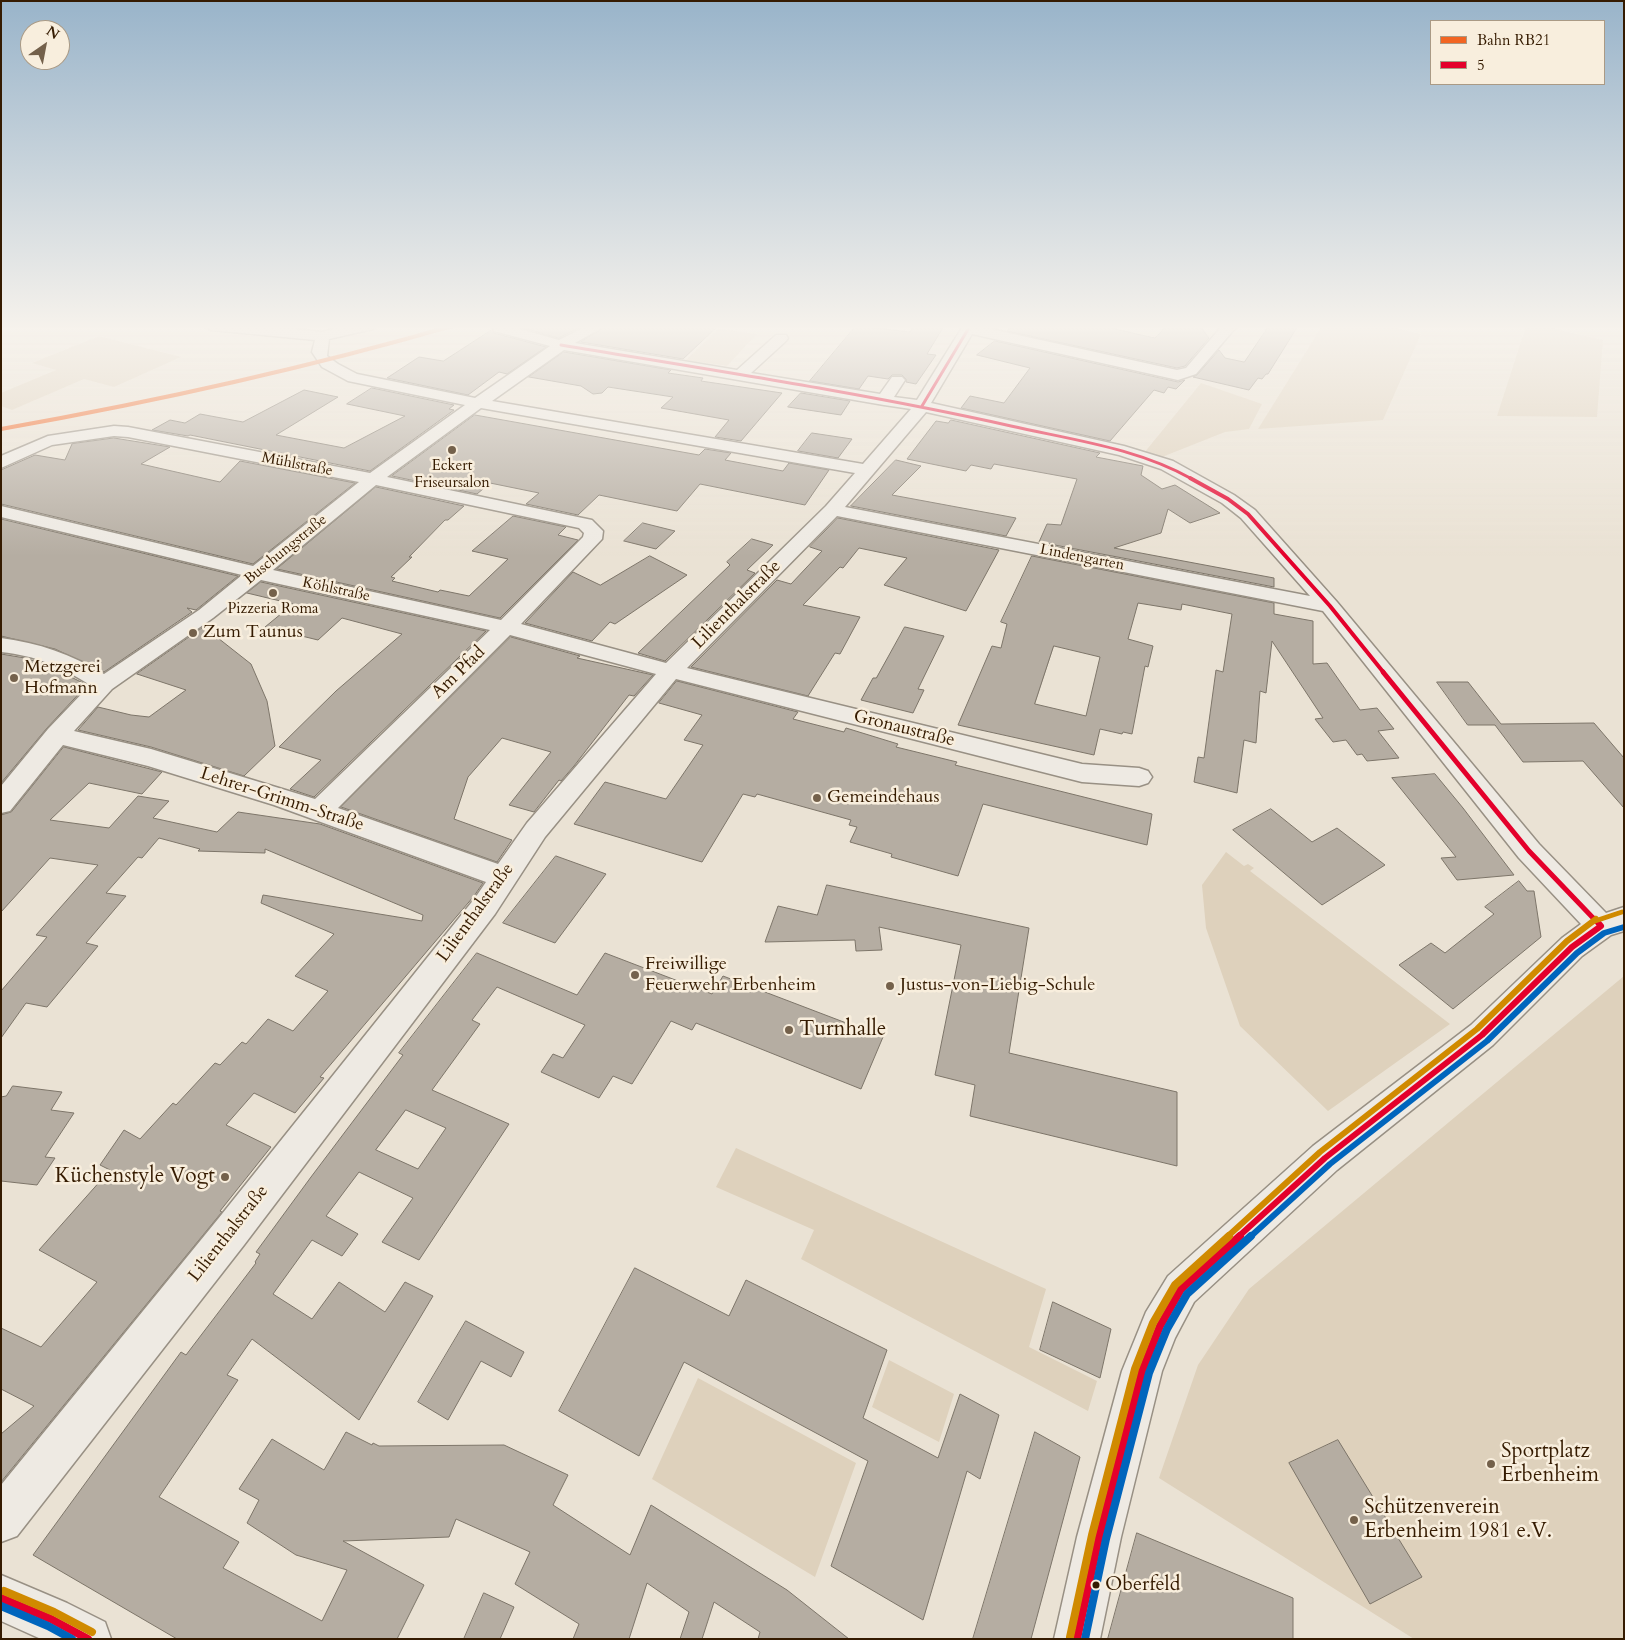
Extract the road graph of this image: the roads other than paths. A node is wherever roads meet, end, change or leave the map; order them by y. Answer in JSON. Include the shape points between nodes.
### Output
{"nodes":[{"id":1,"x":478,"y":403,"type":"joint"},
{"id":2,"x":900,"y":403,"type":"edge"},
{"id":3,"x":924,"y":403,"type":"edge"},
{"id":4,"x":922,"y":406,"type":"junction"},
{"id":5,"x":1,"y":463,"type":"edge"},
{"id":6,"x":868,"y":470,"type":"junction"},
{"id":7,"x":374,"y":479,"type":"junction"},
{"id":8,"x":833,"y":510,"type":"junction"},
{"id":9,"x":1,"y":511,"type":"edge"},
{"id":10,"x":594,"y":531,"type":"joint"},
{"id":11,"x":258,"y":574,"type":"junction"},
{"id":12,"x":1330,"y":606,"type":"junction"},
{"id":13,"x":506,"y":627,"type":"junction"},
{"id":14,"x":1,"y":646,"type":"edge"},
{"id":15,"x":671,"y":671,"type":"junction"},
{"id":16,"x":104,"y":684,"type":"junction"},
{"id":17,"x":57,"y":735,"type":"junction"},
{"id":18,"x":1139,"y":777,"type":"dead end"},
{"id":19,"x":1,"y":804,"type":"edge"},
{"id":20,"x":320,"y":810,"type":"junction"},
{"id":21,"x":503,"y":877,"type":"junction"},
{"id":22,"x":1612,"y":923,"type":"edge"},
{"id":23,"x":1,"y":1520,"type":"edge"},
{"id":24,"x":1,"y":1598,"type":"edge"},
{"id":25,"x":88,"y":1639,"type":"edge"},
{"id":26,"x":1076,"y":1639,"type":"edge"}],
"edges":[{"from":1,"to":6,"type":"street"},
{"from":1,"to":7,"type":"street","name":"Buschungstraße"},
{"from":2,"to":4,"type":"street"},
{"from":3,"to":4,"type":"street","name":"Lilienthalstraße"},
{"from":4,"to":6,"type":"street","name":"Lilienthalstraße"},
{"from":4,"to":12,"type":"street","via":[[1124,451],[1167,465],[1248,514]]},
{"from":5,"to":7,"type":"street","name":"Mühlstraße","via":[[48,441],[114,431]]},
{"from":6,"to":8,"type":"street","name":"Lilienthalstraße"},
{"from":7,"to":10,"type":"street","name":"Mühlstraße","via":[[585,524]]},
{"from":7,"to":11,"type":"street","name":"Buschungstraße"},
{"from":8,"to":12,"type":"street","name":"Lindengarten"},
{"from":8,"to":15,"type":"street","name":"Lilienthalstraße"},
{"from":9,"to":11,"type":"street","name":"Köhlstraße"},
{"from":10,"to":13,"type":"street","name":"Am Pfad","via":[[592,539]]},
{"from":11,"to":13,"type":"street","name":"Köhlstraße"},
{"from":11,"to":16,"type":"street","name":"Buschungstraße"},
{"from":12,"to":22,"type":"street","via":[[1528,851]]},
{"from":13,"to":15,"type":"street","name":"Köhlstraße"},
{"from":13,"to":20,"type":"street","name":"Am Pfad"},
{"from":14,"to":16,"type":"street","via":[[32,648],[52,654]]},
{"from":15,"to":18,"type":"street","name":"Gronaustraße","via":[[1082,773]]},
{"from":15,"to":21,"type":"street","name":"Lilienthalstraße","via":[[536,830]]},
{"from":16,"to":17,"type":"street","name":"Buschungstraße"},
{"from":17,"to":19,"type":"street","name":"Buschungstraße"},
{"from":17,"to":20,"type":"street","name":"Lehrer-Grimm-Straße","via":[[151,758]]},
{"from":20,"to":21,"type":"street","name":"Lehrer-Grimm-Straße"},
{"from":21,"to":23,"type":"street","name":"Lilienthalstraße","via":[[485,906],[231,1232]]},
{"from":22,"to":26,"type":"street","via":[[1572,947],[1482,1035],[1325,1158],[1181,1289],[1160,1326],[1142,1372]]},
{"from":24,"to":25,"type":"street"}]}
